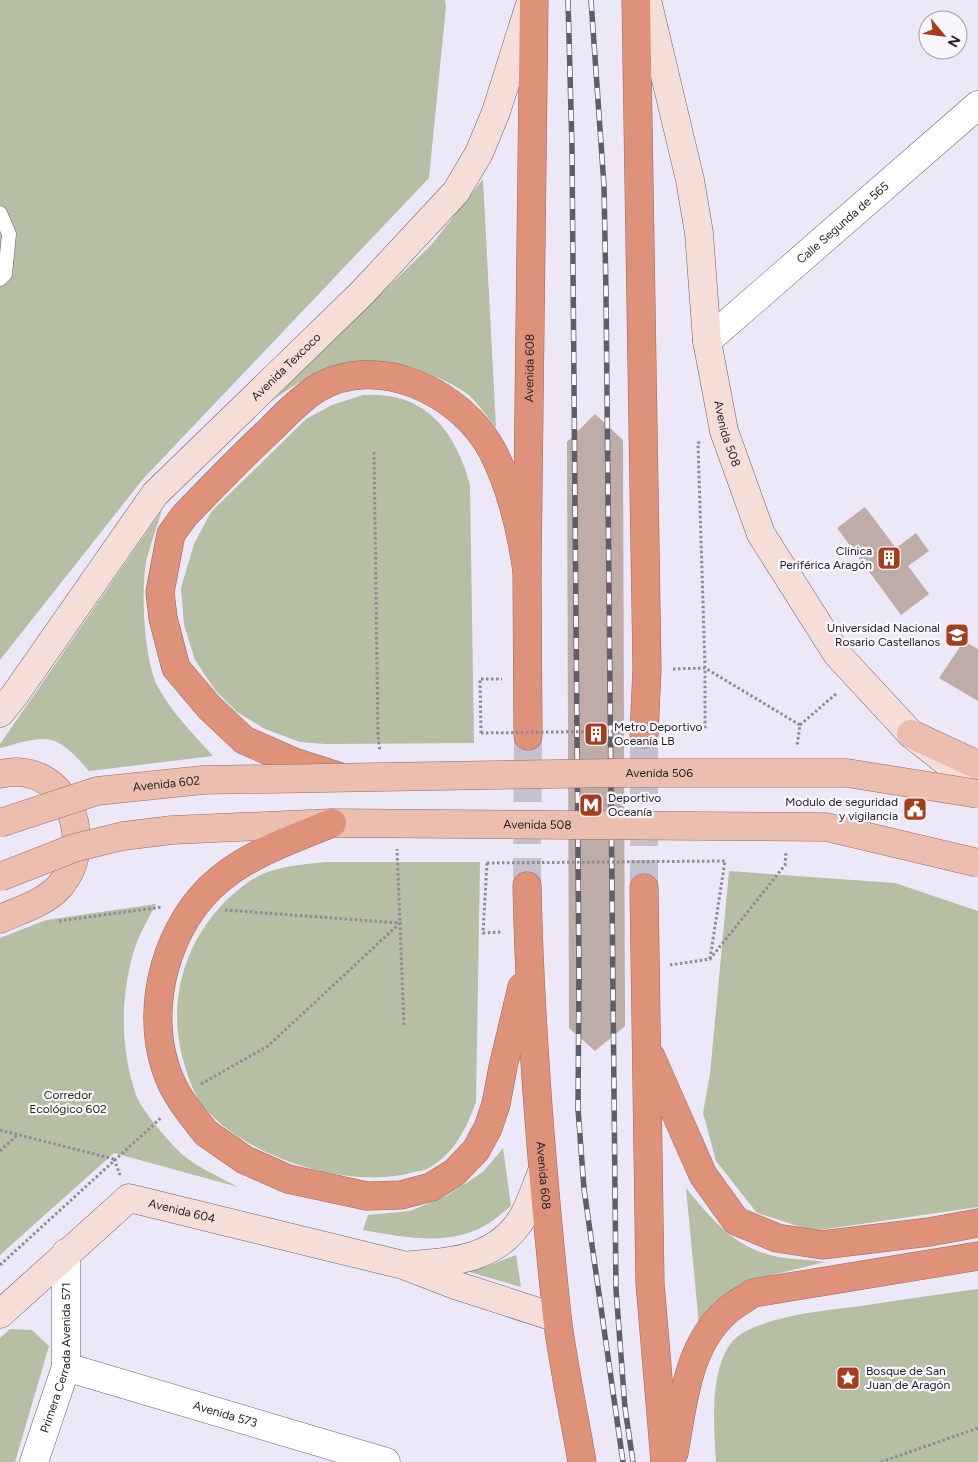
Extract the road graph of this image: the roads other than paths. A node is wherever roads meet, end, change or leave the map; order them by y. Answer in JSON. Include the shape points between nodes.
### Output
{"nodes":[{"id":1,"x":533,"y":0,"type":"edge"},
{"id":2,"x":636,"y":0,"type":"edge"},
{"id":3,"x":647,"y":0,"type":"edge"},
{"id":4,"x":978,"y":105,"type":"edge"},
{"id":5,"x":0,"y":213,"type":"edge"},
{"id":6,"x":0,"y":279,"type":"edge"},
{"id":7,"x":707,"y":341,"type":"junction"},
{"id":8,"x":527,"y":571,"type":"junction"},
{"id":9,"x":0,"y":713,"type":"edge"},
{"id":10,"x":644,"y":734,"type":"tunnel mouth"},
{"id":11,"x":911,"y":734,"type":"junction"},
{"id":12,"x":528,"y":736,"type":"tunnel mouth"},
{"id":13,"x":978,"y":765,"type":"edge"},
{"id":14,"x":0,"y":774,"type":"edge"},
{"id":15,"x":340,"y":777,"type":"junction"},
{"id":16,"x":978,"y":787,"type":"edge"},
{"id":17,"x":978,"y":794,"type":"edge"},
{"id":18,"x":0,"y":823,"type":"edge"},
{"id":19,"x":332,"y":823,"type":"junction"},
{"id":20,"x":978,"y":863,"type":"edge"},
{"id":21,"x":0,"y":877,"type":"edge"},
{"id":22,"x":527,"y":886,"type":"tunnel mouth"},
{"id":23,"x":644,"y":888,"type":"tunnel mouth"},
{"id":24,"x":0,"y":919,"type":"edge"},
{"id":25,"x":529,"y":962,"type":"junction"},
{"id":26,"x":645,"y":1043,"type":"junction"},
{"id":27,"x":542,"y":1172,"type":"junction"},
{"id":28,"x":978,"y":1223,"type":"edge"},
{"id":29,"x":66,"y":1253,"type":"junction"},
{"id":30,"x":978,"y":1256,"type":"edge"},
{"id":31,"x":402,"y":1266,"type":"junction"},
{"id":32,"x":0,"y":1314,"type":"edge"},
{"id":33,"x":557,"y":1318,"type":"junction"},
{"id":34,"x":66,"y":1367,"type":"junction"},
{"id":35,"x":34,"y":1462,"type":"edge"},
{"id":36,"x":386,"y":1462,"type":"edge"},
{"id":37,"x":582,"y":1462,"type":"edge"},
{"id":38,"x":665,"y":1462,"type":"edge"},
{"id":39,"x":672,"y":1462,"type":"edge"}],
"edges":[{"from":1,"to":8,"type":"highway","name":"Avenida 608"},
{"from":1,"to":9,"type":"street","name":"Avenida Texcoco","via":[[496,112],[479,154],[456,192],[362,293],[155,494]]},
{"from":2,"to":10,"type":"highway","via":[[647,669]]},
{"from":3,"to":7,"type":"street","name":"Avenida 508","via":[[690,180],[702,260]]},
{"from":4,"to":7,"type":"street","name":"Calle Segunda de 565"},
{"from":5,"to":6,"type":"lane","via":[[8,234],[6,274]]},
{"from":7,"to":11,"type":"street","name":"Avenida 508","via":[[724,431],[760,534],[838,654]]},
{"from":8,"to":12,"type":"highway","name":"Avenida 608"},
{"from":8,"to":15,"type":"highway","via":[[515,508],[493,451],[468,418],[452,405],[402,378],[367,374],[333,381],[302,399],[185,515],[171,534],[160,592],[176,668],[209,708],[244,740],[294,762]]},
{"from":11,"to":13,"type":"main road"},
{"from":11,"to":16,"type":"street","name":"Avenida 508"},
{"from":14,"to":24,"type":"main road","via":[[28,771],[54,787],[71,811],[76,842],[74,858],[60,886],[48,897]]},
{"from":15,"to":17,"type":"main road","name":"Avenida 506","bridge":true,"via":[[847,773]]},
{"from":15,"to":18,"type":"main road","name":"Avenida 602","bridge":true,"via":[[203,780],[97,791]]},
{"from":19,"to":20,"type":"main road","name":"Avenida 508","bridge":true,"via":[[826,828]]},
{"from":19,"to":21,"type":"main road","bridge":true,"via":[[172,830],[123,836],[74,848]]},
{"from":19,"to":25,"type":"highway","bridge":true,"via":[[254,856],[219,880],[191,912],[172,946],[160,990],[158,1032],[166,1070],[183,1103],[206,1133],[245,1160],[288,1179],[368,1196],[401,1195],[430,1186],[454,1173],[476,1150],[488,1128]]},
{"from":22,"to":25,"type":"highway","name":"Avenida 608"},
{"from":23,"to":26,"type":"highway"},
{"from":25,"to":27,"type":"highway","name":"Avenida 608"},
{"from":26,"to":28,"type":"highway","via":[[703,1175],[736,1221],[777,1238],[822,1245]]},
{"from":26,"to":38,"type":"highway","via":[[650,1283]]},
{"from":27,"to":31,"type":"street","name":"Avenida 604","via":[[524,1215],[510,1236],[493,1249],[449,1262]]},
{"from":27,"to":33,"type":"highway","name":"Avenida 608"},
{"from":29,"to":31,"type":"street","name":"Avenida 604","via":[[129,1198]]},
{"from":29,"to":32,"type":"street","name":"Avenida 604"},
{"from":29,"to":34,"type":"street","name":"Primera Cerrada Avenida 571"},
{"from":30,"to":39,"type":"highway","via":[[753,1293],[727,1311],[710,1330],[691,1365]]},
{"from":31,"to":33,"type":"street","name":"Avenida 604"},
{"from":33,"to":37,"type":"highway","name":"Avenida 608"},
{"from":34,"to":35,"type":"street","name":"Primera Cerrada Avenida 571"},
{"from":34,"to":36,"type":"street","name":"Avenida 573"}]}
